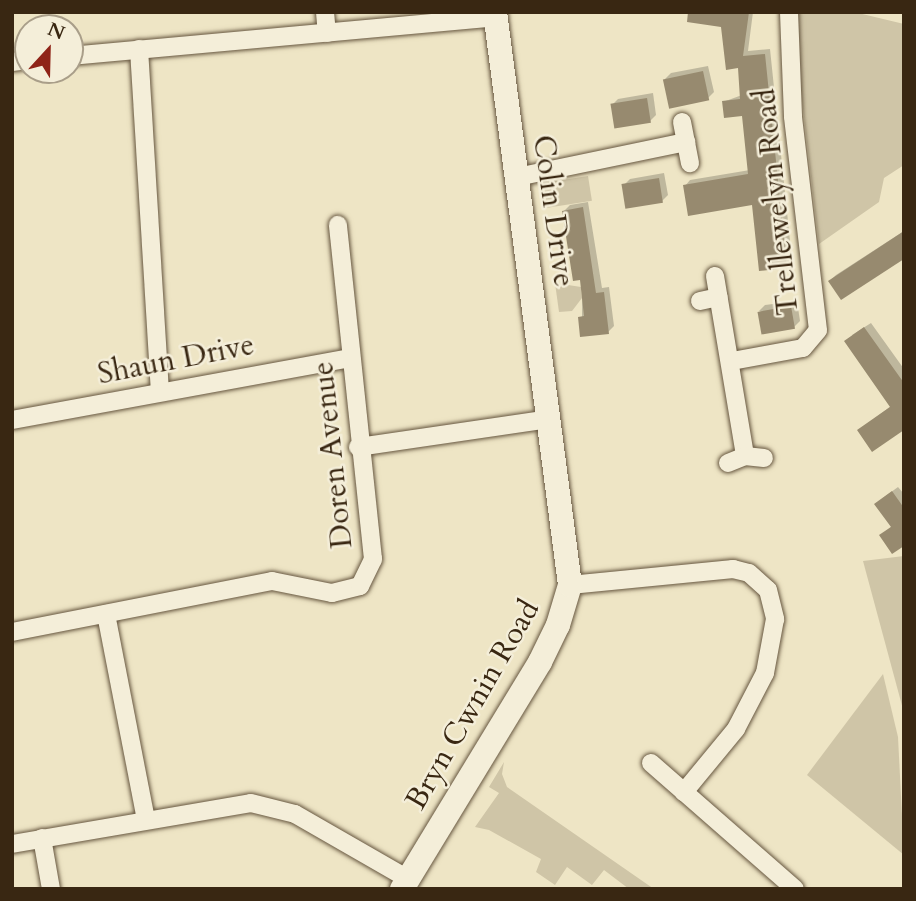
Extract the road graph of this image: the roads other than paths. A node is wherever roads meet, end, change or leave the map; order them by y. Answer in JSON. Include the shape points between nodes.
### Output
{"nodes":[{"id":1,"x":325,"y":12,"type":"edge"},
{"id":2,"x":789,"y":12,"type":"edge"},
{"id":3,"x":495,"y":15,"type":"edge"},
{"id":4,"x":327,"y":33,"type":"junction"},
{"id":5,"x":139,"y":50,"type":"junction"},
{"id":6,"x":84,"y":55,"type":"edge"},
{"id":7,"x":682,"y":122,"type":"dead end"},
{"id":8,"x":686,"y":142,"type":"junction"},
{"id":9,"x":690,"y":163,"type":"dead end"},
{"id":10,"x":517,"y":177,"type":"junction"},
{"id":11,"x":338,"y":225,"type":"dead end"},
{"id":12,"x":715,"y":276,"type":"dead end"},
{"id":13,"x":719,"y":297,"type":"junction"},
{"id":14,"x":700,"y":302,"type":"dead end"},
{"id":15,"x":350,"y":358,"type":"junction"},
{"id":16,"x":732,"y":361,"type":"junction"},
{"id":17,"x":160,"y":391,"type":"junction"},
{"id":18,"x":12,"y":419,"type":"edge"},
{"id":19,"x":550,"y":419,"type":"junction"},
{"id":20,"x":358,"y":447,"type":"junction"},
{"id":21,"x":745,"y":456,"type":"junction"},
{"id":22,"x":764,"y":458,"type":"dead end"},
{"id":23,"x":728,"y":463,"type":"dead end"},
{"id":24,"x":570,"y":585,"type":"junction"},
{"id":25,"x":106,"y":614,"type":"junction"},
{"id":26,"x":12,"y":632,"type":"edge"},
{"id":27,"x":651,"y":762,"type":"dead end"},
{"id":28,"x":684,"y":792,"type":"junction"},
{"id":29,"x":146,"y":820,"type":"junction"},
{"id":30,"x":42,"y":838,"type":"junction"},
{"id":31,"x":12,"y":844,"type":"edge"},
{"id":32,"x":405,"y":884,"type":"edge"},
{"id":33,"x":51,"y":889,"type":"edge"},
{"id":34,"x":795,"y":889,"type":"edge"}],
"edges":[{"from":1,"to":4,"type":"street"},
{"from":2,"to":16,"type":"street","name":"Trellewelyn Road","via":[[793,116],[818,330],[803,348]]},
{"from":3,"to":4,"type":"street"},
{"from":3,"to":10,"type":"street","name":"Colin Drive"},
{"from":4,"to":5,"type":"street"},
{"from":5,"to":6,"type":"street"},
{"from":5,"to":17,"type":"street"},
{"from":7,"to":8,"type":"street"},
{"from":8,"to":9,"type":"street"},
{"from":8,"to":10,"type":"street"},
{"from":10,"to":19,"type":"street","name":"Colin Drive"},
{"from":11,"to":15,"type":"street","name":"Doren Avenue"},
{"from":12,"to":13,"type":"street"},
{"from":13,"to":14,"type":"street"},
{"from":13,"to":16,"type":"street"},
{"from":15,"to":17,"type":"street","name":"Shaun Drive"},
{"from":15,"to":20,"type":"street","name":"Doren Avenue"},
{"from":16,"to":21,"type":"street"},
{"from":17,"to":18,"type":"street","name":"Shaun Drive"},
{"from":19,"to":20,"type":"street"},
{"from":19,"to":24,"type":"street","name":"Bryn Cwnin Road"},
{"from":20,"to":25,"type":"street","name":"Doren Avenue","via":[[373,559],[360,586],[332,593],[272,581]]},
{"from":21,"to":22,"type":"street"},
{"from":21,"to":23,"type":"street"},
{"from":24,"to":28,"type":"street","via":[[733,569],[749,573],[768,590],[775,619],[765,673],[736,729]]},
{"from":24,"to":32,"type":"street","name":"Bryn Cwnin Road","via":[[540,662]]},
{"from":25,"to":26,"type":"street","name":"Doren Avenue"},
{"from":25,"to":29,"type":"street"},
{"from":27,"to":28,"type":"street"},
{"from":28,"to":34,"type":"street"},
{"from":29,"to":30,"type":"street"},
{"from":29,"to":32,"type":"street","via":[[251,803],[295,814]]},
{"from":30,"to":31,"type":"street"},
{"from":30,"to":33,"type":"street"}]}
